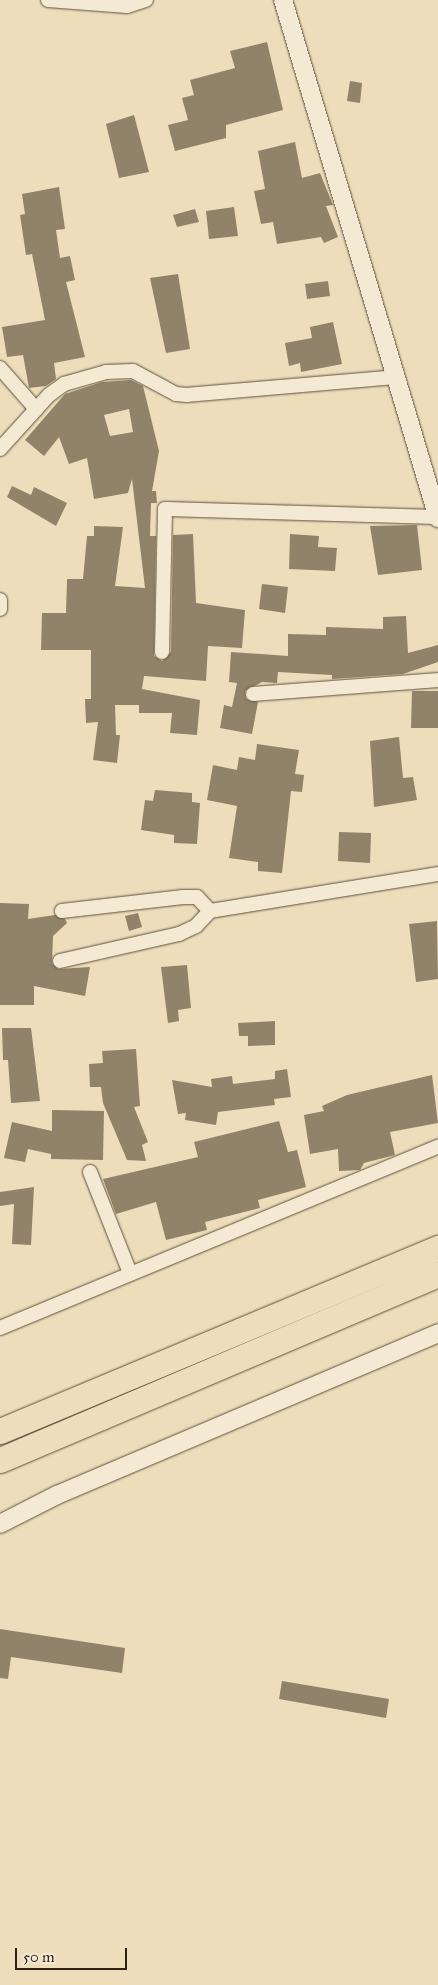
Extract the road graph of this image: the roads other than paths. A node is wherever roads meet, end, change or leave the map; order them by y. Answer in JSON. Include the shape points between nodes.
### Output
{"nodes":[{"id":1,"x":48,"y":0,"type":"edge"},
{"id":2,"x":146,"y":0,"type":"edge"},
{"id":3,"x":283,"y":0,"type":"edge"},
{"id":4,"x":0,"y":368,"type":"edge"},
{"id":5,"x":397,"y":377,"type":"junction"},
{"id":6,"x":36,"y":408,"type":"junction"},
{"id":7,"x":0,"y":449,"type":"edge"},
{"id":8,"x":438,"y":518,"type":"edge"},
{"id":9,"x":0,"y":600,"type":"edge"},
{"id":10,"x":0,"y":609,"type":"edge"},
{"id":11,"x":162,"y":652,"type":"dead end"},
{"id":12,"x":438,"y":680,"type":"edge"},
{"id":13,"x":253,"y":694,"type":"dead end"},
{"id":14,"x":438,"y":874,"type":"edge"},
{"id":15,"x":62,"y":911,"type":"dead end"},
{"id":16,"x":210,"y":911,"type":"junction"},
{"id":17,"x":60,"y":961,"type":"dead end"},
{"id":18,"x":438,"y":1147,"type":"edge"},
{"id":19,"x":90,"y":1172,"type":"dead end"},
{"id":20,"x":438,"y":1248,"type":"edge"},
{"id":21,"x":130,"y":1273,"type":"junction"},
{"id":22,"x":438,"y":1274,"type":"edge"},
{"id":23,"x":0,"y":1328,"type":"edge"},
{"id":24,"x":438,"y":1333,"type":"edge"},
{"id":25,"x":0,"y":1431,"type":"edge"},
{"id":26,"x":0,"y":1460,"type":"edge"},
{"id":27,"x":0,"y":1524,"type":"edge"}],
"edges":[{"from":1,"to":2,"type":"street","via":[[127,6]]},
{"from":3,"to":5,"type":"street"},
{"from":4,"to":6,"type":"street"},
{"from":5,"to":6,"type":"street","via":[[188,395],[176,394],[141,373],[124,370],[64,384]]},
{"from":5,"to":8,"type":"street"},
{"from":6,"to":7,"type":"street"},
{"from":8,"to":11,"type":"street","via":[[165,509]]},
{"from":9,"to":10,"type":"street"},
{"from":12,"to":13,"type":"street"},
{"from":14,"to":16,"type":"street"},
{"from":15,"to":16,"type":"street","via":[[197,897]]},
{"from":16,"to":17,"type":"street","via":[[196,926],[179,934]]},
{"from":18,"to":21,"type":"street"},
{"from":19,"to":21,"type":"street"},
{"from":20,"to":25,"type":"highway"},
{"from":21,"to":23,"type":"street"},
{"from":22,"to":26,"type":"highway"},
{"from":24,"to":27,"type":"street","via":[[57,1495]]}]}
